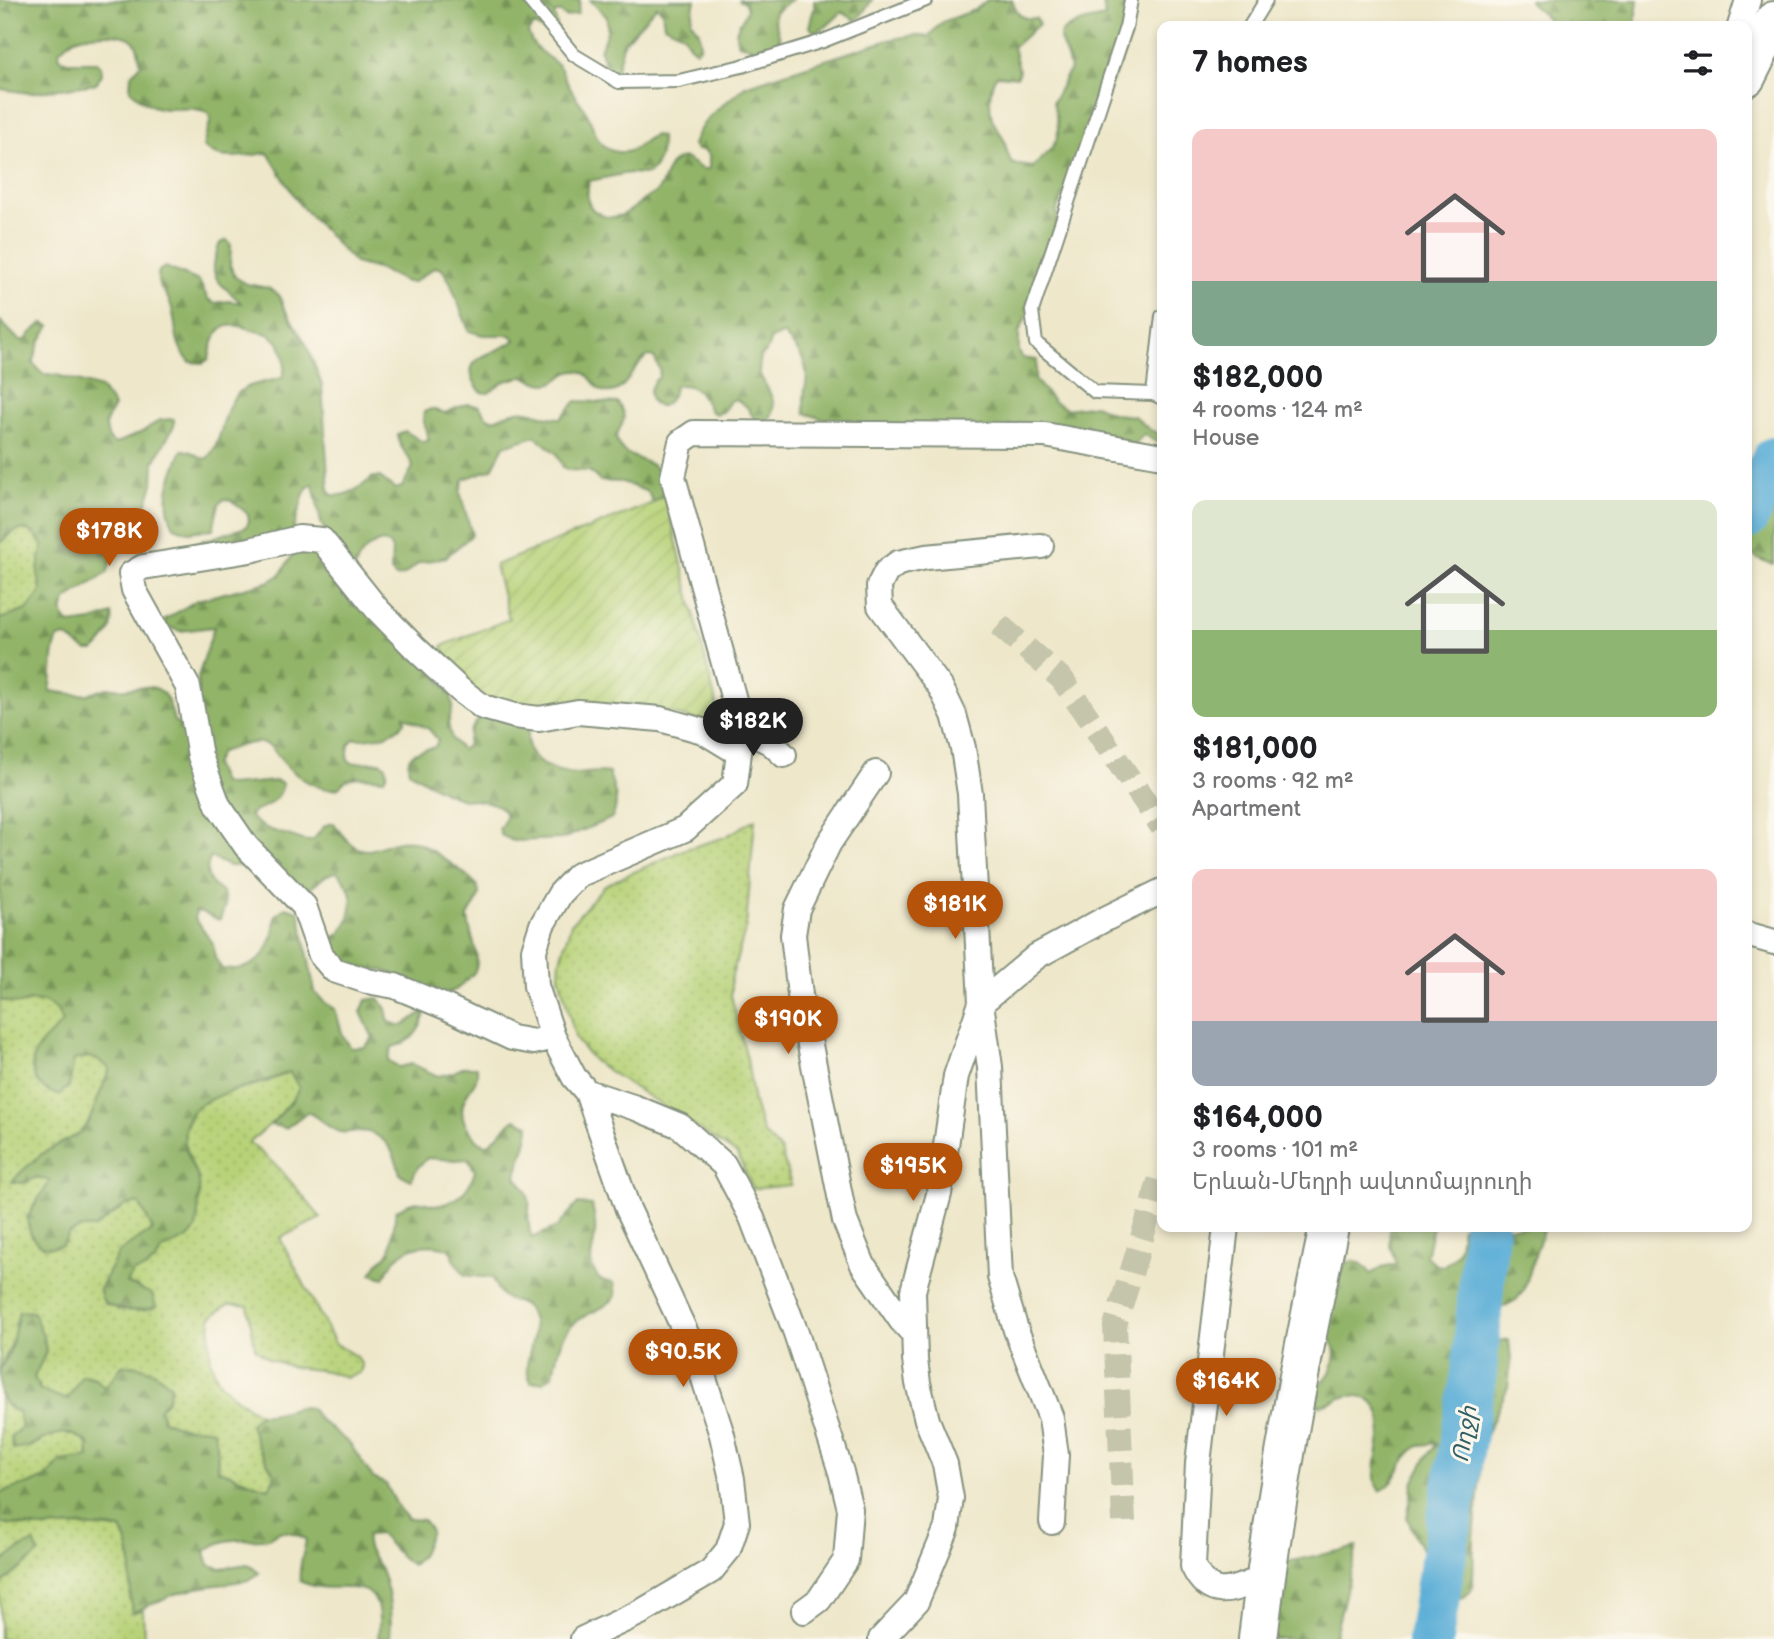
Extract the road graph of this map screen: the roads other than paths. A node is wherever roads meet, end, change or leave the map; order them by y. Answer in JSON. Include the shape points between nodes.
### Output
{"nodes":[{"id":1,"x":529,"y":0,"type":"edge"},
{"id":2,"x":926,"y":0,"type":"edge"},
{"id":3,"x":1131,"y":0,"type":"edge"},
{"id":4,"x":1266,"y":0,"type":"edge"},
{"id":5,"x":1748,"y":0,"type":"edge"},
{"id":6,"x":1253,"y":21,"type":"edge"},
{"id":7,"x":1742,"y":21,"type":"edge"},
{"id":8,"x":1774,"y":21,"type":"edge"},
{"id":9,"x":1752,"y":62,"type":"edge"},
{"id":10,"x":1157,"y":396,"type":"edge"},
{"id":11,"x":1157,"y":455,"type":"edge"},
{"id":12,"x":1041,"y":546,"type":"dead end"},
{"id":13,"x":742,"y":729,"type":"junction"},
{"id":14,"x":739,"y":754,"type":"junction"},
{"id":15,"x":783,"y":755,"type":"dead end"},
{"id":16,"x":876,"y":773,"type":"dead end"},
{"id":17,"x":1157,"y":893,"type":"edge"},
{"id":18,"x":1752,"y":936,"type":"edge"},
{"id":19,"x":1774,"y":942,"type":"edge"},
{"id":20,"x":981,"y":1003,"type":"junction"},
{"id":21,"x":553,"y":1037,"type":"junction"},
{"id":22,"x":587,"y":1092,"type":"junction"},
{"id":23,"x":1225,"y":1232,"type":"edge"},
{"id":24,"x":1328,"y":1232,"type":"edge"},
{"id":25,"x":914,"y":1334,"type":"junction"},
{"id":26,"x":1052,"y":1522,"type":"dead end"},
{"id":27,"x":1265,"y":1577,"type":"junction"},
{"id":28,"x":804,"y":1611,"type":"dead end"},
{"id":29,"x":583,"y":1639,"type":"edge"},
{"id":30,"x":881,"y":1639,"type":"edge"},
{"id":31,"x":1258,"y":1639,"type":"edge"}],
"edges":[{"from":1,"to":2,"type":"lane","via":[[573,55],[619,82],[679,81],[742,66],[823,41]]},
{"from":3,"to":10,"type":"lane","via":[[1122,40],[1032,311],[1036,343],[1095,391]]},
{"from":4,"to":6,"type":"lane"},
{"from":5,"to":7,"type":"street"},
{"from":8,"to":9,"type":"highway"},
{"from":11,"to":13,"type":"street","via":[[1045,435],[694,433],[681,442],[673,477]]},
{"from":12,"to":20,"type":"street","via":[[898,563],[878,586],[880,606],[941,688],[963,748],[970,793]]},
{"from":13,"to":14,"type":"street"},
{"from":13,"to":15,"type":"street","via":[[770,742]]},
{"from":14,"to":21,"type":"street","via":[[735,784],[685,829],[578,875],[560,894],[534,950],[536,986]]},
{"from":14,"to":21,"type":"street","via":[[703,731],[660,719],[578,712],[539,719],[483,707],[377,609],[322,540],[299,538],[143,566],[131,574],[134,590],[188,687],[200,756],[218,805],[246,846],[304,906],[321,955],[334,970],[395,986],[512,1038],[534,1042]]},
{"from":16,"to":25,"type":"street","via":[[829,843],[797,909],[793,935],[800,995],[845,1221],[863,1265]]},
{"from":17,"to":20,"type":"street","via":[[1037,956]]},
{"from":18,"to":19,"type":"street"},
{"from":20,"to":25,"type":"street","via":[[956,1076],[939,1194],[913,1291]]},
{"from":20,"to":26,"type":"street","via":[[990,1067],[1000,1277],[1051,1418],[1056,1455]]},
{"from":21,"to":22,"type":"street"},
{"from":22,"to":28,"type":"street","via":[[680,1126],[724,1165],[752,1218],[796,1333],[850,1509],[846,1560],[818,1600]]},
{"from":22,"to":29,"type":"street","via":[[628,1209],[697,1357],[722,1436],[737,1522],[728,1550],[711,1571]]},
{"from":23,"to":27,"type":"street","via":[[1198,1463],[1193,1566],[1199,1579],[1219,1591]]},
{"from":24,"to":27,"type":"highway"},
{"from":25,"to":30,"type":"street","via":[[927,1420],[945,1464],[951,1497],[947,1528],[916,1602]]},
{"from":27,"to":31,"type":"highway"}]}
